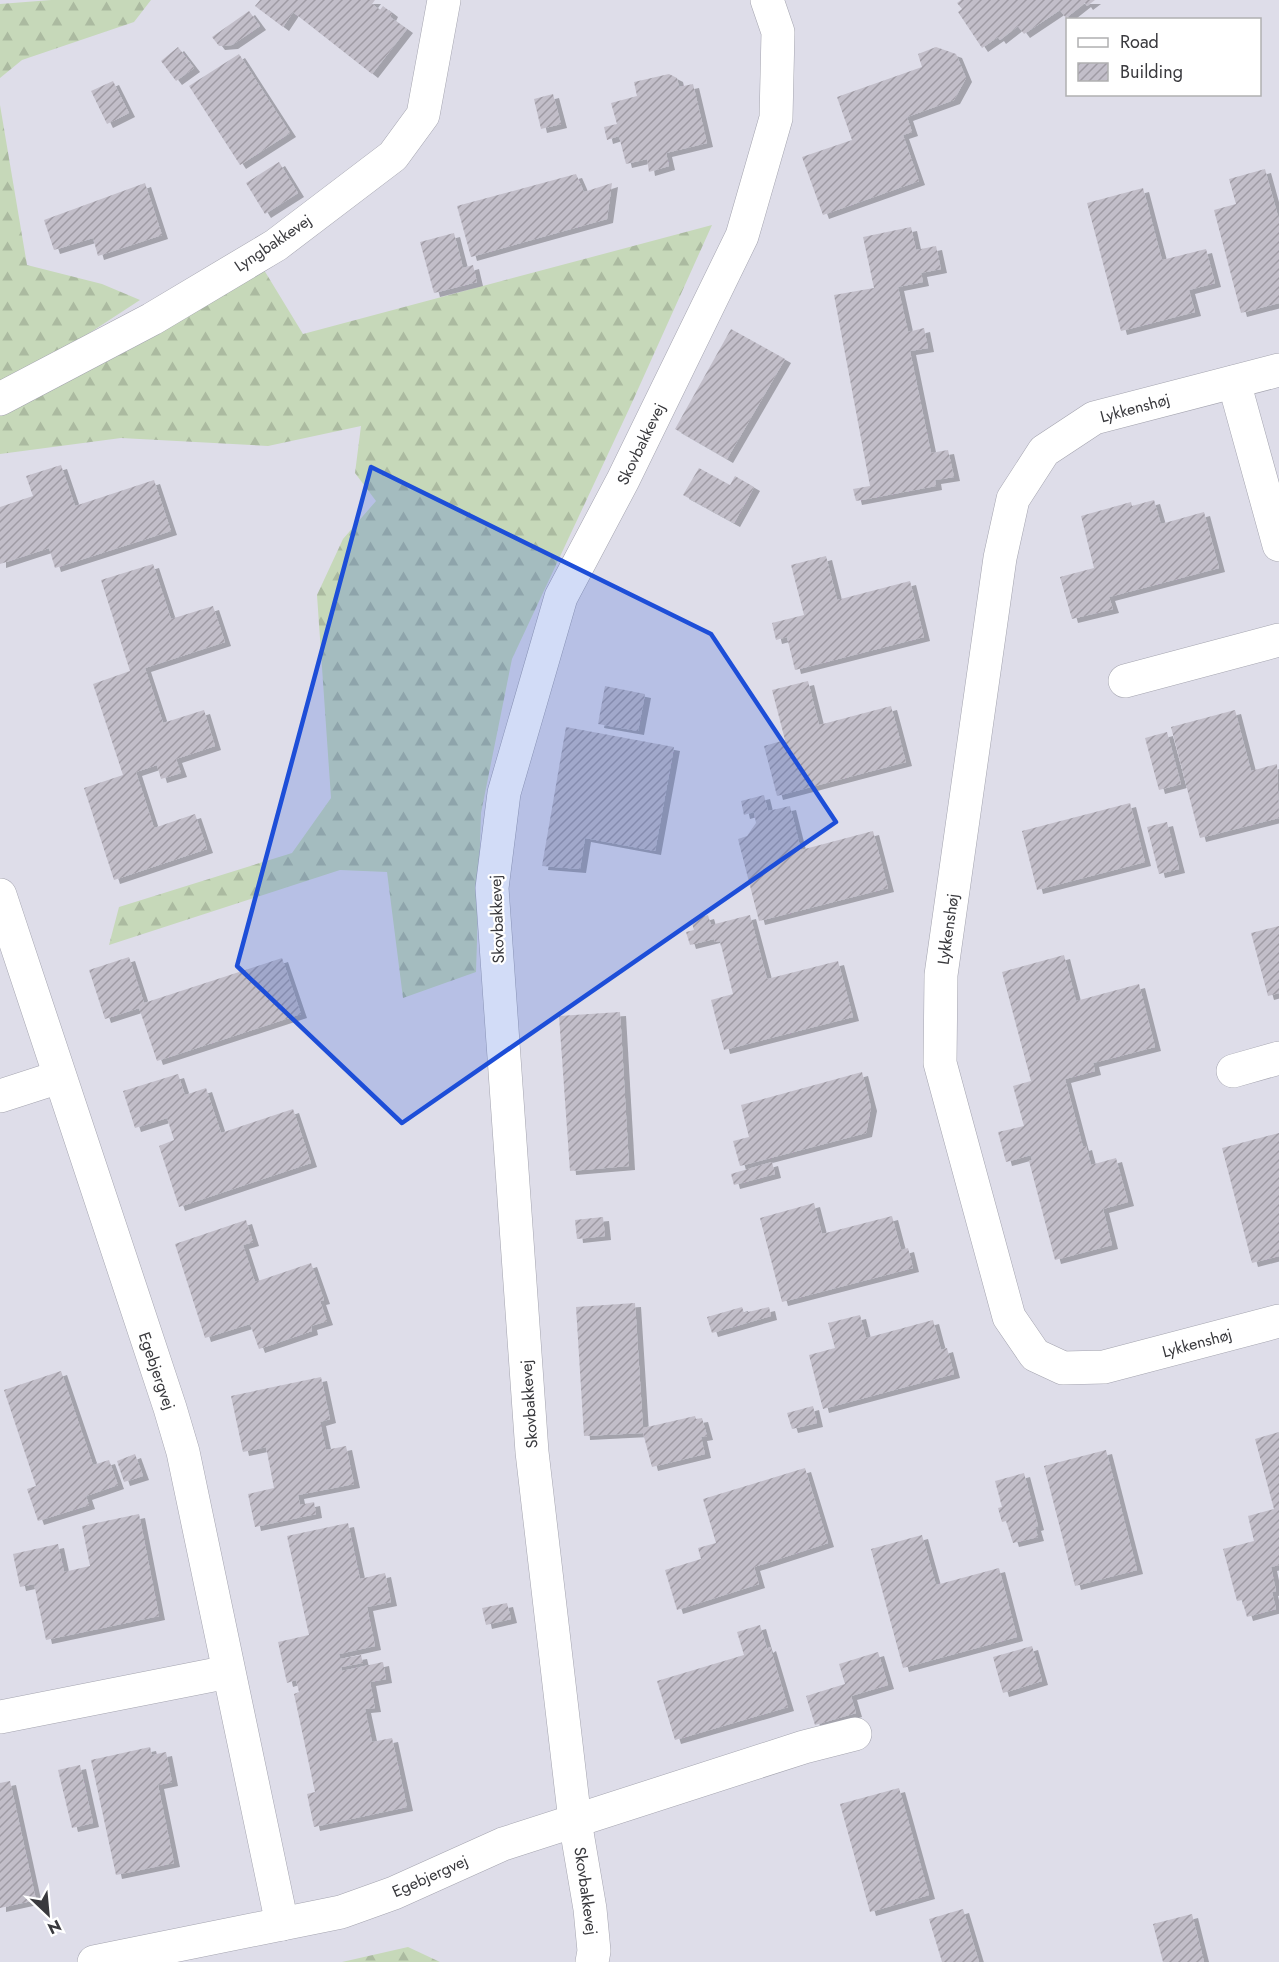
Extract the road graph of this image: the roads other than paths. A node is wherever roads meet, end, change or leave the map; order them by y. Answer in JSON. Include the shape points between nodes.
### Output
{"nodes":[{"id":1,"x":444,"y":0,"type":"edge"},
{"id":2,"x":767,"y":0,"type":"edge"},
{"id":3,"x":1279,"y":370,"type":"edge"},
{"id":4,"x":1234,"y":382,"type":"junction"},
{"id":5,"x":0,"y":399,"type":"edge"},
{"id":6,"x":1279,"y":545,"type":"edge"},
{"id":7,"x":1279,"y":640,"type":"edge"},
{"id":8,"x":1125,"y":681,"type":"dead end"},
{"id":9,"x":0,"y":895,"type":"edge"},
{"id":10,"x":1279,"y":1058,"type":"edge"},
{"id":11,"x":1233,"y":1071,"type":"dead end"},
{"id":12,"x":59,"y":1077,"type":"junction"},
{"id":13,"x":0,"y":1096,"type":"edge"},
{"id":14,"x":1279,"y":1321,"type":"edge"},
{"id":15,"x":228,"y":1672,"type":"junction"},
{"id":16,"x":0,"y":1717,"type":"edge"},
{"id":17,"x":855,"y":1734,"type":"dead end"},
{"id":18,"x":575,"y":1821,"type":"junction"},
{"id":19,"x":282,"y":1924,"type":"junction"},
{"id":20,"x":94,"y":1962,"type":"edge"},
{"id":21,"x":592,"y":1962,"type":"edge"}],
"edges":[{"from":1,"to":5,"type":"street","name":"Lyngbakkevej","via":[[423,114],[393,156],[276,244],[152,319]]},
{"from":2,"to":18,"type":"street","name":"Skovbakkevej","via":[[778,32],[776,118],[742,236],[561,597],[504,794],[492,888],[532,1452]]},
{"from":3,"to":4,"type":"street","name":"Lykkenshøj"},
{"from":4,"to":6,"type":"street"},
{"from":4,"to":14,"type":"street","name":"Lykkenshøj","via":[[1094,418],[1044,451],[1013,498],[1000,558],[941,975],[940,1063],[1009,1317],[1035,1355],[1063,1368],[1104,1367]]},
{"from":7,"to":8,"type":"street"},
{"from":9,"to":12,"type":"street","name":"Egebjergvej"},
{"from":10,"to":11,"type":"street"},
{"from":12,"to":13,"type":"street"},
{"from":12,"to":15,"type":"street","name":"Egebjergvej","via":[[183,1452]]},
{"from":15,"to":16,"type":"street"},
{"from":15,"to":19,"type":"street","name":"Egebjergvej"},
{"from":17,"to":18,"type":"street"},
{"from":18,"to":19,"type":"street","name":"Egebjergvej","via":[[503,1844],[394,1893],[341,1911]]},
{"from":18,"to":21,"type":"street","name":"Skovbakkevej","via":[[590,1909]]},
{"from":19,"to":20,"type":"street","name":"Egebjergvej"}]}
